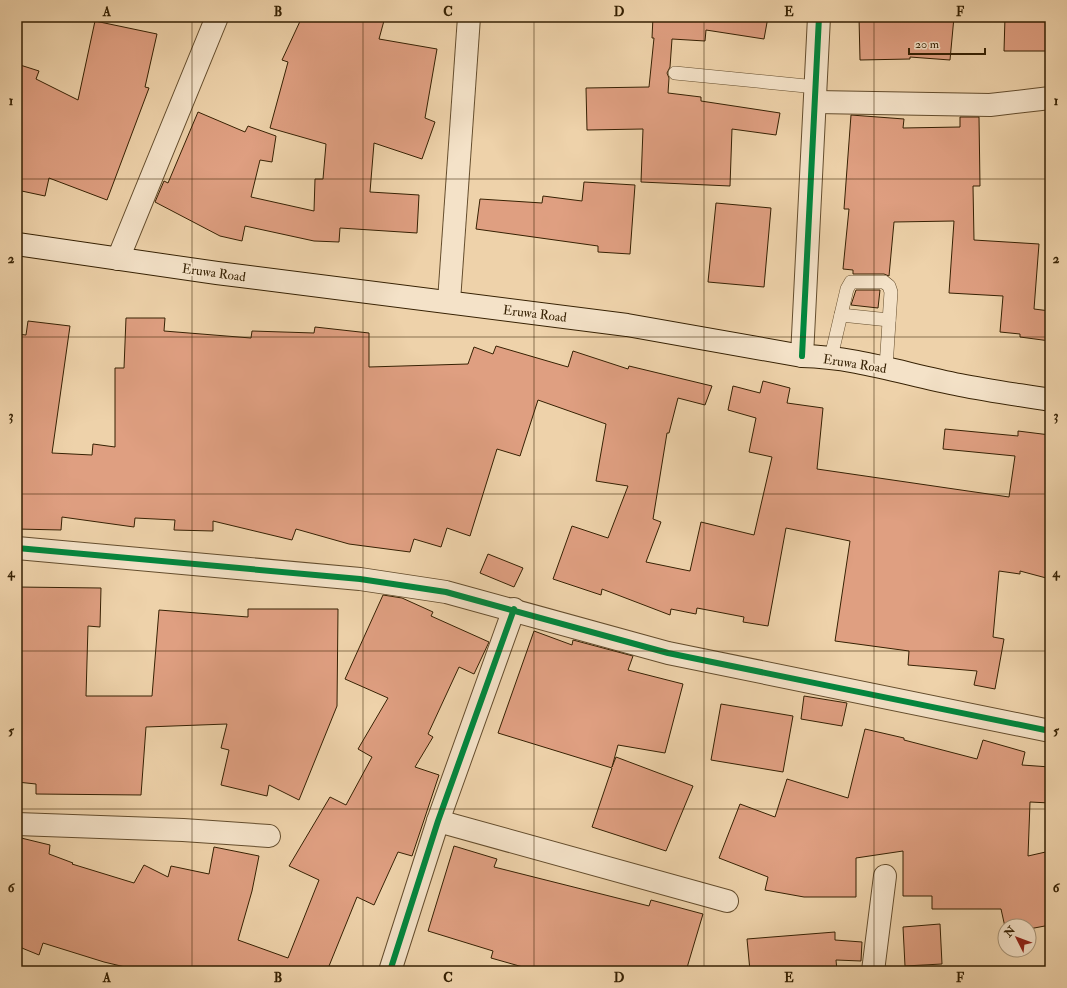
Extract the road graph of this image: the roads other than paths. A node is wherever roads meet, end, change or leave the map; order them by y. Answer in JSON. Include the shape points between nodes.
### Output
{"nodes":[{"id":1,"x":217,"y":17,"type":"edge"},
{"id":2,"x":469,"y":17,"type":"edge"},
{"id":3,"x":819,"y":17,"type":"edge"},
{"id":4,"x":675,"y":73,"type":"dead end"},
{"id":5,"x":816,"y":95,"type":"junction"},
{"id":6,"x":1050,"y":98,"type":"edge"},
{"id":7,"x":17,"y":244,"type":"edge"},
{"id":8,"x":118,"y":258,"type":"junction"},
{"id":9,"x":449,"y":301,"type":"junction"},
{"id":10,"x":841,"y":315,"type":"junction"},
{"id":11,"x":889,"y":320,"type":"junction"},
{"id":12,"x":802,"y":356,"type":"junction"},
{"id":13,"x":831,"y":357,"type":"junction"},
{"id":14,"x":886,"y":367,"type":"junction"},
{"id":15,"x":1050,"y":400,"type":"edge"},
{"id":16,"x":17,"y":548,"type":"edge"},
{"id":17,"x":514,"y":609,"type":"junction"},
{"id":18,"x":1050,"y":731,"type":"edge"},
{"id":19,"x":438,"y":821,"type":"junction"},
{"id":20,"x":17,"y":824,"type":"edge"},
{"id":21,"x":269,"y":836,"type":"dead end"},
{"id":22,"x":885,"y":876,"type":"dead end"},
{"id":23,"x":727,"y":901,"type":"dead end"},
{"id":24,"x":390,"y":971,"type":"edge"},
{"id":25,"x":873,"y":971,"type":"edge"}],
"edges":[{"from":1,"to":8,"type":"street"},
{"from":2,"to":9,"type":"street"},
{"from":3,"to":5,"type":"street"},
{"from":4,"to":5,"type":"lane"},
{"from":5,"to":6,"type":"street","via":[[990,105]]},
{"from":5,"to":12,"type":"street"},
{"from":7,"to":8,"type":"street","name":"Eruwa Road"},
{"from":8,"to":9,"type":"street","name":"Eruwa Road","via":[[217,273]]},
{"from":9,"to":12,"type":"street","name":"Eruwa Road","via":[[627,325]]},
{"from":10,"to":11,"type":"lane"},
{"from":10,"to":11,"type":"lane","via":[[851,282],[884,282],[891,292]]},
{"from":10,"to":13,"type":"lane"},
{"from":11,"to":14,"type":"lane"},
{"from":12,"to":13,"type":"street","name":"Eruwa Road"},
{"from":13,"to":14,"type":"street","name":"Eruwa Road"},
{"from":14,"to":15,"type":"street","name":"Eruwa Road","via":[[960,385]]},
{"from":16,"to":17,"type":"street","via":[[360,579],[446,592]]},
{"from":17,"to":18,"type":"street","via":[[668,653]]},
{"from":17,"to":19,"type":"street"},
{"from":19,"to":23,"type":"street"},
{"from":19,"to":24,"type":"street"},
{"from":20,"to":21,"type":"street"},
{"from":22,"to":25,"type":"street"}]}
